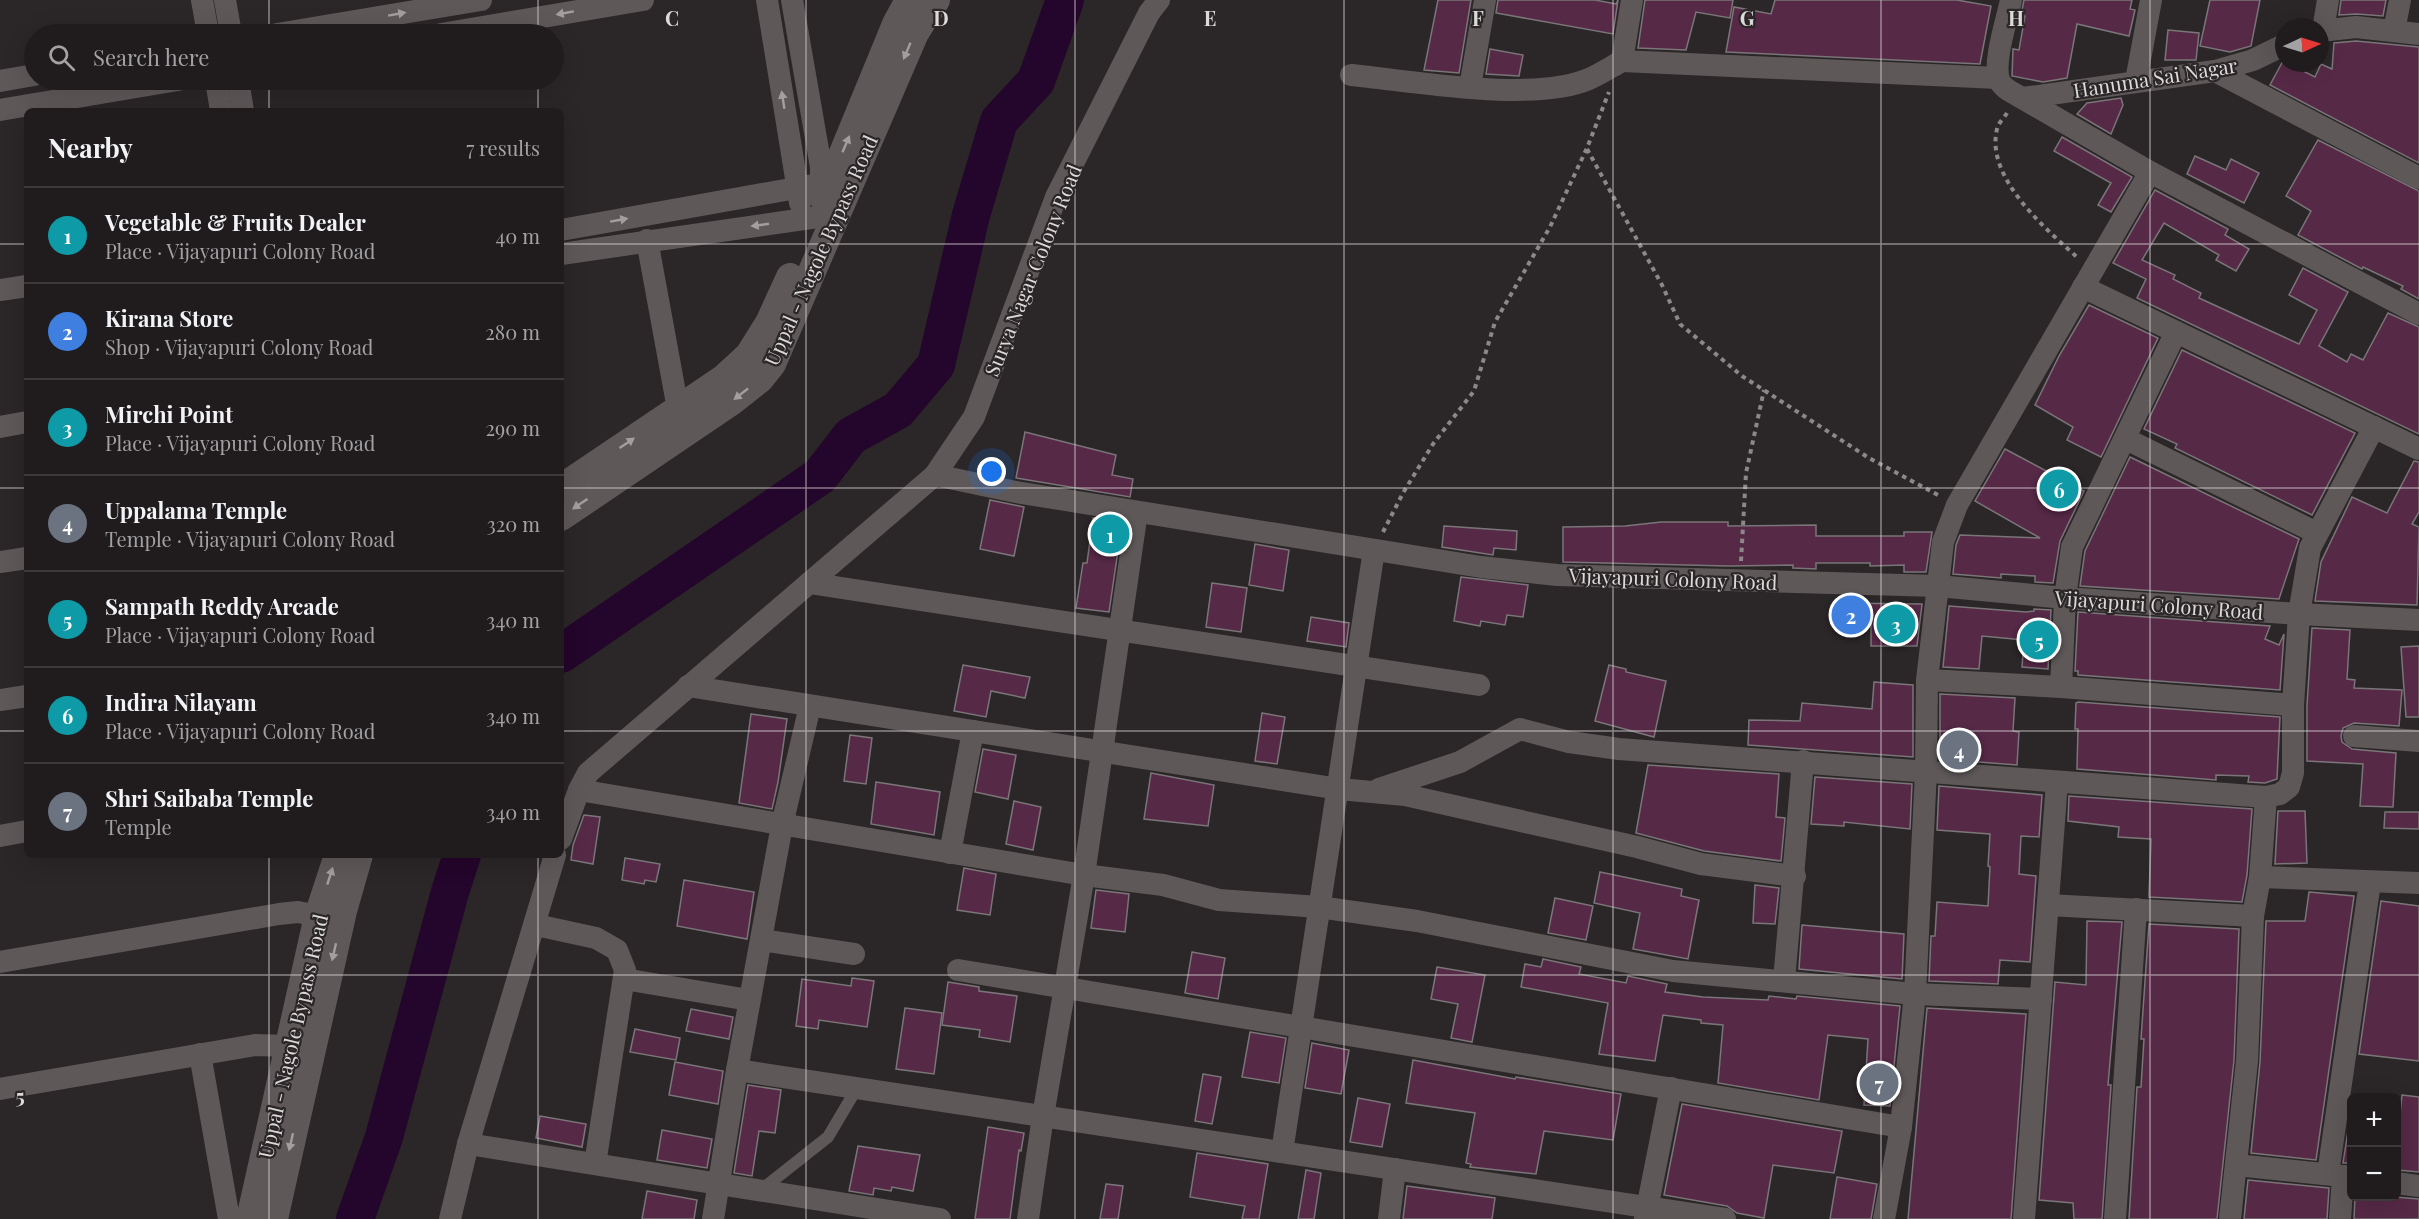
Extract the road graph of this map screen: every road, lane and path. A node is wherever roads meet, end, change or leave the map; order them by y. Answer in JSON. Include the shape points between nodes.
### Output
{"nodes":[{"id":1,"x":202,"y":0,"type":"edge"},
{"id":2,"x":225,"y":0,"type":"edge"},
{"id":3,"x":481,"y":0,"type":"edge"},
{"id":4,"x":643,"y":0,"type":"edge"},
{"id":5,"x":767,"y":0,"type":"edge"},
{"id":6,"x":792,"y":0,"type":"edge"},
{"id":7,"x":909,"y":0,"type":"edge"},
{"id":8,"x":936,"y":0,"type":"edge"},
{"id":9,"x":1159,"y":0,"type":"edge"},
{"id":10,"x":1485,"y":0,"type":"edge"},
{"id":11,"x":1632,"y":0,"type":"edge"},
{"id":12,"x":2011,"y":0,"type":"edge"},
{"id":13,"x":2151,"y":0,"type":"edge"},
{"id":14,"x":2328,"y":0,"type":"edge"},
{"id":15,"x":2400,"y":0,"type":"edge"},
{"id":16,"x":2324,"y":18,"type":"edge"},
{"id":17,"x":206,"y":24,"type":"edge"},
{"id":18,"x":229,"y":24,"type":"edge"},
{"id":19,"x":338,"y":24,"type":"edge"},
{"id":20,"x":500,"y":24,"type":"edge"},
{"id":21,"x":2329,"y":30,"type":"edge"},
{"id":22,"x":2394,"y":31,"type":"junction"},
{"id":23,"x":2419,"y":34,"type":"edge"},
{"id":24,"x":2275,"y":49,"type":"edge"},
{"id":25,"x":1622,"y":61,"type":"junction"},
{"id":26,"x":2215,"y":71,"type":"junction"},
{"id":27,"x":1351,"y":75,"type":"dead end"},
{"id":28,"x":24,"y":77,"type":"edge"},
{"id":29,"x":1998,"y":78,"type":"junction"},
{"id":30,"x":0,"y":81,"type":"edge"},
{"id":31,"x":2136,"y":81,"type":"junction"},
{"id":32,"x":1470,"y":87,"type":"junction"},
{"id":33,"x":119,"y":90,"type":"edge"},
{"id":34,"x":218,"y":90,"type":"edge"},
{"id":35,"x":240,"y":90,"type":"edge"},
{"id":36,"x":2023,"y":99,"type":"junction"},
{"id":37,"x":221,"y":108,"type":"edge"},
{"id":38,"x":243,"y":108,"type":"edge"},
{"id":39,"x":0,"y":110,"type":"edge"},
{"id":40,"x":1587,"y":148,"type":"junction"},
{"id":41,"x":2150,"y":172,"type":"junction"},
{"id":42,"x":2419,"y":178,"type":"edge"},
{"id":43,"x":826,"y":183,"type":"junction"},
{"id":44,"x":798,"y":189,"type":"junction"},
{"id":45,"x":810,"y":218,"type":"junction"},
{"id":46,"x":564,"y":229,"type":"edge"},
{"id":47,"x":647,"y":240,"type":"junction"},
{"id":48,"x":564,"y":254,"type":"edge"},
{"id":49,"x":2088,"y":278,"type":"junction"},
{"id":50,"x":24,"y":286,"type":"edge"},
{"id":51,"x":0,"y":290,"type":"edge"},
{"id":52,"x":2419,"y":314,"type":"edge"},
{"id":53,"x":2176,"y":332,"type":"junction"},
{"id":54,"x":1764,"y":390,"type":"junction"},
{"id":55,"x":678,"y":409,"type":"junction"},
{"id":56,"x":24,"y":423,"type":"edge"},
{"id":57,"x":0,"y":427,"type":"edge"},
{"id":58,"x":2374,"y":427,"type":"junction"},
{"id":59,"x":2126,"y":439,"type":"junction"},
{"id":60,"x":2419,"y":449,"type":"edge"},
{"id":61,"x":935,"y":475,"type":"junction"},
{"id":62,"x":564,"y":486,"type":"edge"},
{"id":63,"x":1957,"y":505,"type":"junction"},
{"id":64,"x":1137,"y":512,"type":"junction"},
{"id":65,"x":564,"y":515,"type":"edge"},
{"id":66,"x":2317,"y":533,"type":"junction"},
{"id":67,"x":1374,"y":550,"type":"junction"},
{"id":68,"x":24,"y":558,"type":"edge"},
{"id":69,"x":0,"y":562,"type":"edge"},
{"id":70,"x":1739,"y":580,"type":"junction"},
{"id":71,"x":809,"y":583,"type":"junction"},
{"id":72,"x":1938,"y":586,"type":"junction"},
{"id":73,"x":2065,"y":598,"type":"junction"},
{"id":74,"x":2299,"y":614,"type":"junction"},
{"id":75,"x":2419,"y":620,"type":"edge"},
{"id":76,"x":1119,"y":628,"type":"junction"},
{"id":77,"x":1357,"y":668,"type":"junction"},
{"id":78,"x":1927,"y":680,"type":"junction"},
{"id":79,"x":1479,"y":685,"type":"dead end"},
{"id":80,"x":688,"y":686,"type":"junction"},
{"id":81,"x":2061,"y":687,"type":"junction"},
{"id":82,"x":24,"y":696,"type":"edge"},
{"id":83,"x":0,"y":700,"type":"edge"},
{"id":84,"x":2292,"y":705,"type":"junction"},
{"id":85,"x":810,"y":706,"type":"junction"},
{"id":86,"x":973,"y":731,"type":"junction"},
{"id":87,"x":2354,"y":736,"type":"dead end"},
{"id":88,"x":2419,"y":741,"type":"edge"},
{"id":89,"x":1100,"y":751,"type":"junction"},
{"id":90,"x":1803,"y":761,"type":"junction"},
{"id":91,"x":1926,"y":771,"type":"junction"},
{"id":92,"x":2057,"y":782,"type":"junction"},
{"id":93,"x":1339,"y":789,"type":"junction"},
{"id":94,"x":579,"y":790,"type":"junction"},
{"id":95,"x":1371,"y":792,"type":"junction"},
{"id":96,"x":2266,"y":796,"type":"junction"},
{"id":97,"x":782,"y":825,"type":"junction"},
{"id":98,"x":564,"y":831,"type":"edge"},
{"id":99,"x":24,"y":832,"type":"edge"},
{"id":100,"x":0,"y":836,"type":"edge"},
{"id":101,"x":950,"y":853,"type":"junction"},
{"id":102,"x":337,"y":858,"type":"edge"},
{"id":103,"x":358,"y":858,"type":"edge"},
{"id":104,"x":554,"y":858,"type":"edge"},
{"id":105,"x":1084,"y":875,"type":"junction"},
{"id":106,"x":1795,"y":876,"type":"junction"},
{"id":107,"x":2260,"y":877,"type":"junction"},
{"id":108,"x":2370,"y":882,"type":"junction"},
{"id":109,"x":2419,"y":883,"type":"edge"},
{"id":110,"x":2048,"y":905,"type":"junction"},
{"id":111,"x":1319,"y":907,"type":"junction"},
{"id":112,"x":2136,"y":909,"type":"junction"},
{"id":113,"x":318,"y":916,"type":"junction"},
{"id":114,"x":2253,"y":916,"type":"junction"},
{"id":115,"x":536,"y":925,"type":"junction"},
{"id":116,"x":761,"y":940,"type":"junction"},
{"id":117,"x":854,"y":954,"type":"dead end"},
{"id":118,"x":0,"y":962,"type":"edge"},
{"id":119,"x":958,"y":970,"type":"dead end"},
{"id":120,"x":624,"y":979,"type":"junction"},
{"id":121,"x":1784,"y":981,"type":"junction"},
{"id":122,"x":1064,"y":987,"type":"junction"},
{"id":123,"x":1915,"y":994,"type":"junction"},
{"id":124,"x":2041,"y":999,"type":"junction"},
{"id":125,"x":749,"y":1000,"type":"junction"},
{"id":126,"x":1302,"y":1026,"type":"junction"},
{"id":127,"x":290,"y":1046,"type":"junction"},
{"id":128,"x":200,"y":1054,"type":"junction"},
{"id":129,"x":737,"y":1070,"type":"junction"},
{"id":130,"x":857,"y":1088,"type":"junction"},
{"id":131,"x":1671,"y":1088,"type":"junction"},
{"id":132,"x":0,"y":1089,"type":"edge"},
{"id":133,"x":1043,"y":1116,"type":"junction"},
{"id":134,"x":1901,"y":1127,"type":"junction"},
{"id":135,"x":468,"y":1144,"type":"junction"},
{"id":136,"x":1282,"y":1152,"type":"junction"},
{"id":137,"x":595,"y":1164,"type":"junction"},
{"id":138,"x":2236,"y":1165,"type":"junction"},
{"id":139,"x":1395,"y":1169,"type":"junction"},
{"id":140,"x":2341,"y":1176,"type":"edge"},
{"id":141,"x":719,"y":1184,"type":"junction"},
{"id":142,"x":2401,"y":1184,"type":"edge"},
{"id":143,"x":2419,"y":1186,"type":"edge"},
{"id":144,"x":761,"y":1190,"type":"junction"},
{"id":145,"x":1646,"y":1213,"type":"edge"},
{"id":146,"x":229,"y":1219,"type":"edge"},
{"id":147,"x":250,"y":1219,"type":"edge"},
{"id":148,"x":274,"y":1219,"type":"edge"},
{"id":149,"x":450,"y":1219,"type":"edge"},
{"id":150,"x":713,"y":1219,"type":"edge"},
{"id":151,"x":940,"y":1219,"type":"edge"},
{"id":152,"x":1028,"y":1219,"type":"edge"},
{"id":153,"x":1389,"y":1219,"type":"edge"},
{"id":154,"x":1725,"y":1219,"type":"edge"},
{"id":155,"x":1884,"y":1219,"type":"edge"},
{"id":156,"x":2024,"y":1219,"type":"edge"},
{"id":157,"x":2115,"y":1219,"type":"edge"},
{"id":158,"x":2230,"y":1219,"type":"edge"},
{"id":159,"x":2340,"y":1219,"type":"edge"}],
"edges":[{"from":1,"to":17,"type":"street"},
{"from":2,"to":18,"type":"street"},
{"from":19,"to":3,"type":"street","one_way":true},
{"from":4,"to":20,"type":"street","one_way":true},
{"from":44,"to":5,"type":"street","one_way":true},
{"from":6,"to":43,"type":"street"},
{"from":43,"to":7,"type":"street","name":"Uppal - Nagole Bypass Road","one_way":true},
{"from":8,"to":65,"type":"street","name":"Uppal - Nagole Bypass Road","one_way":true,"via":[[915,33],[772,364],[731,402]]},
{"from":9,"to":61,"type":"street","name":"Surya Nagar Colony Road","via":[[1056,197],[974,417]]},
{"from":10,"to":32,"type":"street"},
{"from":11,"to":25,"type":"street"},
{"from":12,"to":29,"type":"street"},
{"from":13,"to":31,"type":"street"},
{"from":14,"to":16,"type":"street"},
{"from":15,"to":22,"type":"street"},
{"from":21,"to":22,"type":"street","via":[[2356,27]]},
{"from":22,"to":23,"type":"street"},
{"from":24,"to":26,"type":"street","name":"Hanuma Sai Nagar"},
{"from":25,"to":29,"type":"street"},
{"from":25,"to":32,"type":"street","via":[[1588,80],[1550,88]]},
{"from":25,"to":40,"type":"path"},
{"from":26,"to":31,"type":"street","name":"Hanuma Sai Nagar"},
{"from":26,"to":42,"type":"street"},
{"from":27,"to":32,"type":"street"},
{"from":28,"to":30,"type":"street"},
{"from":29,"to":36,"type":"street"},
{"from":31,"to":36,"type":"street","name":"Hanuma Sai Nagar"},
{"from":33,"to":39,"type":"street"},
{"from":34,"to":37,"type":"street"},
{"from":35,"to":38,"type":"street"},
{"from":36,"to":41,"type":"street"},
{"from":36,"to":49,"type":"path","via":[[2008,111],[1997,128],[1998,161],[2012,190]]},
{"from":40,"to":54,"type":"path","via":[[1680,324]]},
{"from":40,"to":67,"type":"path","via":[[1550,227],[1495,322],[1474,391],[1433,444]]},
{"from":41,"to":49,"type":"street"},
{"from":41,"to":52,"type":"street"},
{"from":43,"to":44,"type":"street"},
{"from":43,"to":45,"type":"street","name":"Uppal - Nagole Bypass Road"},
{"from":44,"to":45,"type":"street"},
{"from":46,"to":44,"type":"street","one_way":true},
{"from":45,"to":47,"type":"street","one_way":true},
{"from":45,"to":55,"type":"street","name":"Uppal - Nagole Bypass Road","via":[[769,323],[749,355],[724,378]]},
{"from":47,"to":48,"type":"street"},
{"from":47,"to":55,"type":"street"},
{"from":49,"to":53,"type":"street"},
{"from":49,"to":63,"type":"street"},
{"from":50,"to":51,"type":"street"},
{"from":53,"to":58,"type":"street"},
{"from":53,"to":59,"type":"street"},
{"from":54,"to":63,"type":"path","via":[[1869,458]]},
{"from":54,"to":70,"type":"path","via":[[1746,473]]},
{"from":62,"to":55,"type":"street","name":"Uppal - Nagole Bypass Road","one_way":true},
{"from":56,"to":57,"type":"street"},
{"from":58,"to":60,"type":"street"},
{"from":58,"to":66,"type":"street"},
{"from":59,"to":66,"type":"street"},
{"from":59,"to":73,"type":"street","via":[[2072,547]]},
{"from":61,"to":64,"type":"street","name":"Vijayapuri Colony Road"},
{"from":61,"to":71,"type":"street","name":"Surya Nagar Colony Road"},
{"from":63,"to":72,"type":"street","via":[[1943,542]]},
{"from":64,"to":67,"type":"street","name":"Vijayapuri Colony Road"},
{"from":64,"to":76,"type":"street"},
{"from":66,"to":74,"type":"street","via":[[2306,563]]},
{"from":67,"to":70,"type":"street","name":"Vijayapuri Colony Road","via":[[1557,575]]},
{"from":67,"to":77,"type":"street"},
{"from":68,"to":69,"type":"street"},
{"from":70,"to":72,"type":"street","name":"Vijayapuri Colony Road"},
{"from":71,"to":76,"type":"street"},
{"from":71,"to":80,"type":"street","name":"Surya Nagar Colony Road"},
{"from":72,"to":73,"type":"street","name":"Vijayapuri Colony Road"},
{"from":72,"to":78,"type":"street"},
{"from":73,"to":74,"type":"street","name":"Vijayapuri Colony Road"},
{"from":73,"to":81,"type":"street"},
{"from":74,"to":75,"type":"street","name":"Vijayapuri Colony Road"},
{"from":74,"to":84,"type":"street"},
{"from":76,"to":77,"type":"street"},
{"from":76,"to":89,"type":"street"},
{"from":77,"to":79,"type":"street"},
{"from":77,"to":93,"type":"street"},
{"from":78,"to":81,"type":"street"},
{"from":78,"to":91,"type":"street"},
{"from":80,"to":85,"type":"street"},
{"from":80,"to":94,"type":"street","name":"Surya Nagar Colony Road","via":[[588,773]]},
{"from":81,"to":84,"type":"street"},
{"from":82,"to":83,"type":"street"},
{"from":84,"to":96,"type":"street","via":[[2293,773],[2289,787],[2280,794]]},
{"from":85,"to":86,"type":"street"},
{"from":85,"to":97,"type":"street"},
{"from":86,"to":89,"type":"street"},
{"from":86,"to":101,"type":"street"},
{"from":87,"to":88,"type":"street"},
{"from":89,"to":93,"type":"street"},
{"from":89,"to":105,"type":"street"},
{"from":90,"to":91,"type":"street"},
{"from":90,"to":95,"type":"street","via":[[1619,748],[1569,742],[1520,729],[1460,762]]},
{"from":90,"to":106,"type":"street"},
{"from":91,"to":92,"type":"street"},
{"from":91,"to":123,"type":"street"},
{"from":92,"to":96,"type":"street"},
{"from":92,"to":110,"type":"street"},
{"from":93,"to":95,"type":"street"},
{"from":93,"to":111,"type":"street"},
{"from":94,"to":97,"type":"street"},
{"from":94,"to":98,"type":"street","name":"Surya Nagar Colony Road"},
{"from":95,"to":106,"type":"street","via":[[1405,795],[1701,864]]},
{"from":96,"to":107,"type":"street"},
{"from":97,"to":101,"type":"street"},
{"from":97,"to":116,"type":"street"},
{"from":99,"to":100,"type":"street"},
{"from":101,"to":105,"type":"street"},
{"from":113,"to":102,"type":"street","name":"Uppal - Nagole Bypass Road","one_way":true},
{"from":103,"to":148,"type":"street","name":"Uppal - Nagole Bypass Road","one_way":true},
{"from":104,"to":115,"type":"street"},
{"from":105,"to":111,"type":"street","via":[[1162,885],[1219,900]]},
{"from":105,"to":122,"type":"street"},
{"from":106,"to":121,"type":"street"},
{"from":107,"to":108,"type":"street"},
{"from":107,"to":114,"type":"street"},
{"from":108,"to":109,"type":"street"},
{"from":108,"to":140,"type":"street"},
{"from":110,"to":112,"type":"street"},
{"from":110,"to":124,"type":"street"},
{"from":111,"to":121,"type":"street","via":[[1417,921],[1673,971]]},
{"from":111,"to":126,"type":"street"},
{"from":112,"to":114,"type":"street"},
{"from":112,"to":157,"type":"street"},
{"from":113,"to":118,"type":"street","via":[[279,914]]},
{"from":113,"to":127,"type":"street","name":"Uppal - Nagole Bypass Road"},
{"from":114,"to":138,"type":"street","via":[[2247,1061]]},
{"from":115,"to":120,"type":"street","via":[[596,938],[617,950],[625,970]]},
{"from":115,"to":135,"type":"street"},
{"from":116,"to":117,"type":"street"},
{"from":116,"to":125,"type":"street"},
{"from":119,"to":122,"type":"street"},
{"from":120,"to":125,"type":"street"},
{"from":120,"to":137,"type":"street"},
{"from":121,"to":123,"type":"street"},
{"from":122,"to":126,"type":"street"},
{"from":122,"to":133,"type":"street"},
{"from":123,"to":124,"type":"street"},
{"from":123,"to":134,"type":"street"},
{"from":124,"to":156,"type":"street"},
{"from":125,"to":129,"type":"street"},
{"from":126,"to":131,"type":"street"},
{"from":126,"to":136,"type":"street"},
{"from":127,"to":128,"type":"street","via":[[255,1045]]},
{"from":127,"to":147,"type":"street","name":"Uppal - Nagole Bypass Road"},
{"from":128,"to":132,"type":"street"},
{"from":128,"to":146,"type":"street"},
{"from":129,"to":130,"type":"street"},
{"from":129,"to":141,"type":"street"},
{"from":130,"to":133,"type":"street"},
{"from":130,"to":144,"type":"lane","via":[[828,1137]]},
{"from":131,"to":134,"type":"street"},
{"from":131,"to":145,"type":"street"},
{"from":133,"to":136,"type":"street"},
{"from":133,"to":152,"type":"street"},
{"from":134,"to":155,"type":"street"},
{"from":135,"to":137,"type":"street"},
{"from":135,"to":149,"type":"street"},
{"from":136,"to":139,"type":"street"},
{"from":137,"to":141,"type":"street"},
{"from":138,"to":140,"type":"street"},
{"from":138,"to":158,"type":"street"},
{"from":139,"to":145,"type":"street"},
{"from":139,"to":153,"type":"street"},
{"from":140,"to":159,"type":"street"},
{"from":141,"to":144,"type":"street"},
{"from":141,"to":150,"type":"street"},
{"from":142,"to":143,"type":"street"},
{"from":144,"to":151,"type":"street"},
{"from":145,"to":154,"type":"street"}]}
